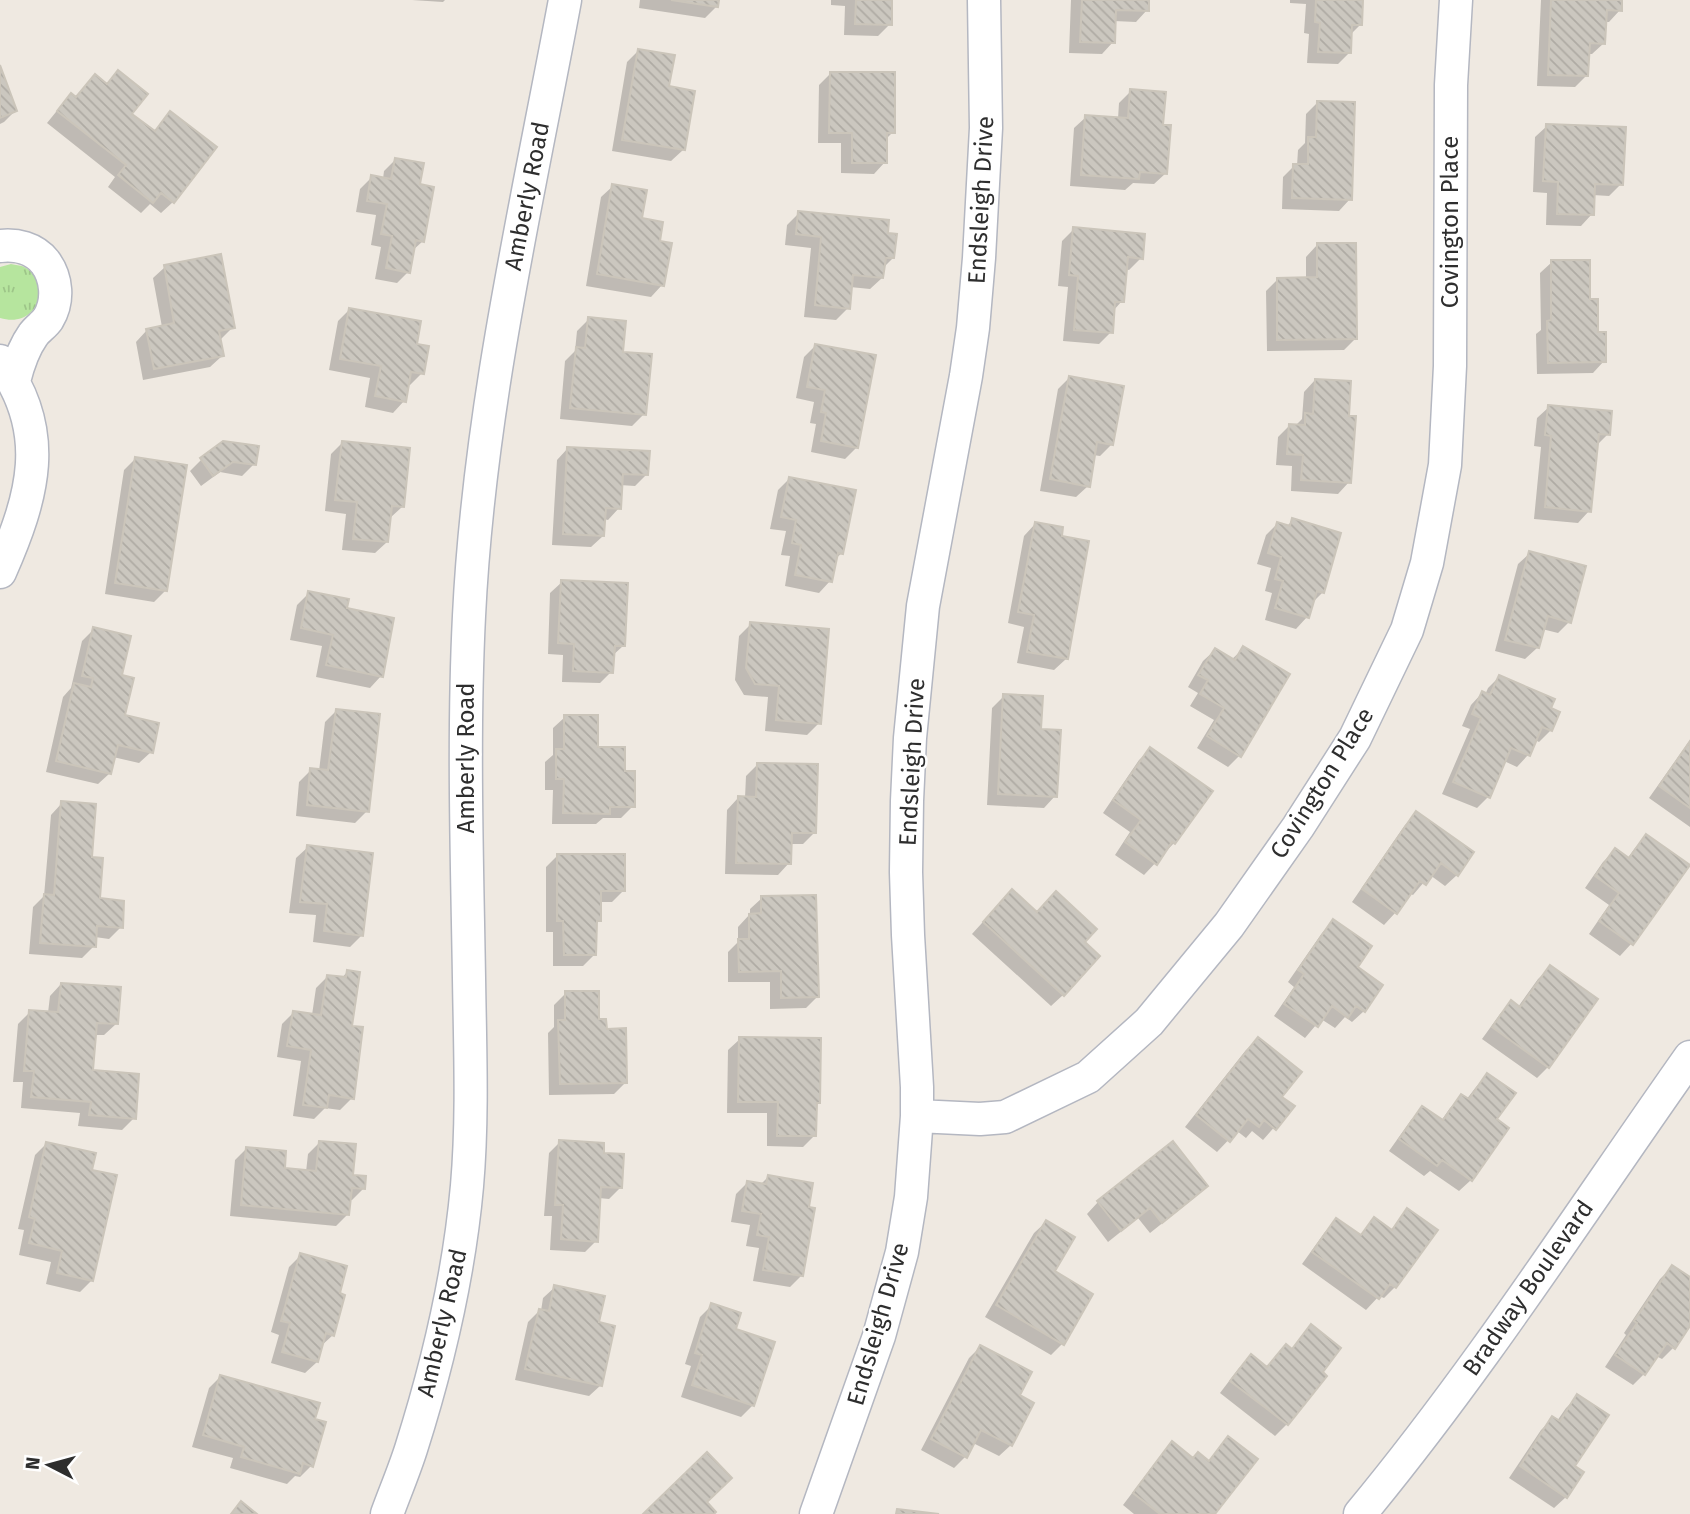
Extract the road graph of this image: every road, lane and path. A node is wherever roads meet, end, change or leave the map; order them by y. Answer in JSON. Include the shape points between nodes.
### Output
{"nodes":[{"id":1,"x":565,"y":0,"type":"edge"},
{"id":2,"x":984,"y":0,"type":"edge"},
{"id":3,"x":1456,"y":0,"type":"edge"},
{"id":4,"x":0,"y":246,"type":"edge"},
{"id":5,"x":7,"y":371,"type":"edge"},
{"id":6,"x":0,"y":572,"type":"edge"},
{"id":7,"x":1690,"y":1057,"type":"edge"},
{"id":8,"x":917,"y":1116,"type":"junction"},
{"id":9,"x":387,"y":1514,"type":"edge"},
{"id":10,"x":816,"y":1514,"type":"edge"},
{"id":11,"x":1360,"y":1514,"type":"edge"}],
"edges":[{"from":1,"to":9,"type":"street","name":"Amberly Road","via":[[495,372],[469,611],[465,747],[471,1094],[467,1184],[457,1262],[436,1360]]},
{"from":2,"to":8,"type":"street","name":"Endsleigh Drive","via":[[986,128],[975,300],[966,376],[923,607],[910,738],[907,885]]},
{"from":3,"to":8,"type":"street","name":"Covington Place","via":[[1446,466],[1427,564],[1407,630],[1355,738],[1229,925],[1149,1022],[1088,1077],[1005,1117]]},
{"from":4,"to":5,"type":"street","via":[[28,249],[42,258],[55,286],[48,318],[32,336],[20,361]]},
{"from":5,"to":6,"type":"street","via":[[27,413],[33,463],[21,522]]},
{"from":7,"to":11,"type":"street","name":"Bradway Boulevard","via":[[1516,1308]]},
{"from":8,"to":10,"type":"street","name":"Endsleigh Drive","via":[[902,1252],[879,1336]]}]}
